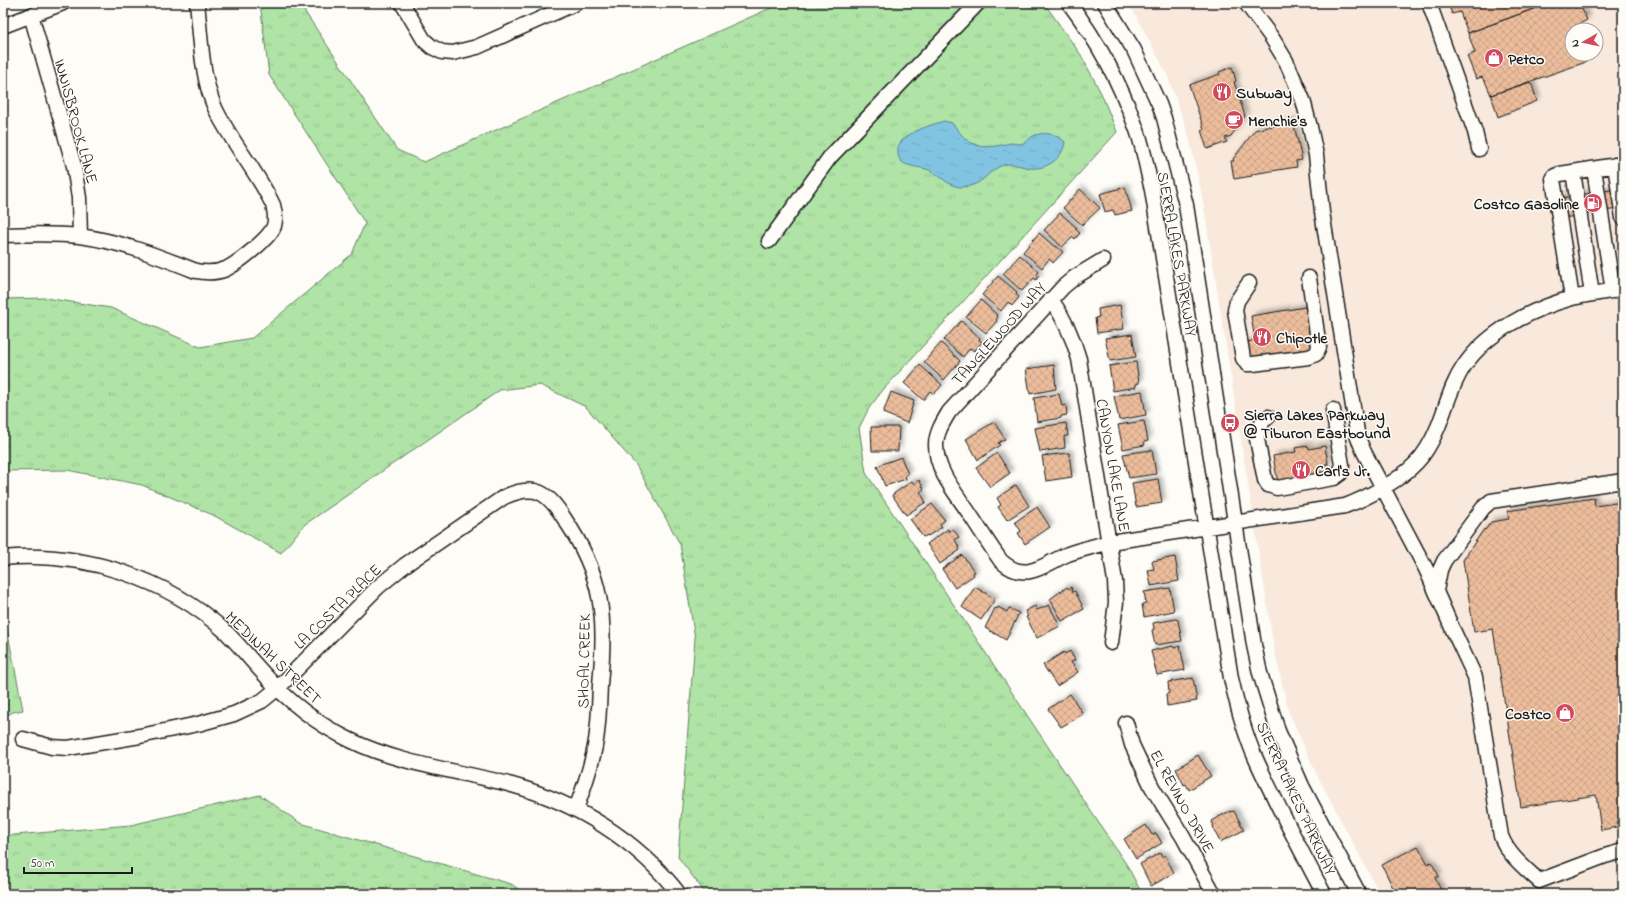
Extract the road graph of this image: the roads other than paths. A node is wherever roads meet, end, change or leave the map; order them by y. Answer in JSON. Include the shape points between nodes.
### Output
{"nodes":[{"id":1,"x":63,"y":3,"type":"edge"},
{"id":2,"x":197,"y":3,"type":"edge"},
{"id":3,"x":402,"y":3,"type":"edge"},
{"id":4,"x":576,"y":3,"type":"edge"},
{"id":5,"x":978,"y":3,"type":"edge"},
{"id":6,"x":1069,"y":3,"type":"edge"},
{"id":7,"x":1105,"y":3,"type":"edge"},
{"id":8,"x":1246,"y":3,"type":"edge"},
{"id":9,"x":1429,"y":3,"type":"edge"},
{"id":10,"x":31,"y":15,"type":"junction"},
{"id":11,"x":3,"y":26,"type":"edge"},
{"id":12,"x":1480,"y":149,"type":"dead end"},
{"id":13,"x":1619,"y":165,"type":"edge"},
{"id":14,"x":1594,"y":169,"type":"junction"},
{"id":15,"x":1573,"y":172,"type":"junction"},
{"id":16,"x":1623,"y":218,"type":"edge"},
{"id":17,"x":3,"y":235,"type":"edge"},
{"id":18,"x":80,"y":236,"type":"junction"},
{"id":19,"x":769,"y":241,"type":"dead end"},
{"id":20,"x":1103,"y":260,"type":"dead end"},
{"id":21,"x":1309,"y":278,"type":"dead end"},
{"id":22,"x":1249,"y":282,"type":"dead end"},
{"id":23,"x":1618,"y":290,"type":"edge"},
{"id":24,"x":1592,"y":294,"type":"junction"},
{"id":25,"x":1572,"y":298,"type":"junction"},
{"id":26,"x":1051,"y":299,"type":"junction"},
{"id":27,"x":1334,"y":410,"type":"dead end"},
{"id":28,"x":1268,"y":417,"type":"dead end"},
{"id":29,"x":1623,"y":481,"type":"edge"},
{"id":30,"x":1383,"y":487,"type":"junction"},
{"id":31,"x":530,"y":490,"type":"joint"},
{"id":32,"x":1236,"y":523,"type":"junction"},
{"id":33,"x":1206,"y":527,"type":"junction"},
{"id":34,"x":1110,"y":542,"type":"junction"},
{"id":35,"x":3,"y":558,"type":"edge"},
{"id":36,"x":1436,"y":590,"type":"junction"},
{"id":37,"x":1111,"y":643,"type":"dead end"},
{"id":38,"x":278,"y":688,"type":"junction"},
{"id":39,"x":1126,"y":723,"type":"dead end"},
{"id":40,"x":23,"y":739,"type":"dead end"},
{"id":41,"x":576,"y":809,"type":"junction"},
{"id":42,"x":1623,"y":851,"type":"edge"},
{"id":43,"x":679,"y":894,"type":"edge"},
{"id":44,"x":1214,"y":894,"type":"edge"},
{"id":45,"x":1324,"y":894,"type":"edge"},
{"id":46,"x":1359,"y":894,"type":"edge"}],
"edges":[{"from":1,"to":10,"type":"street"},
{"from":2,"to":18,"type":"street","via":[[204,68],[211,96],[222,120],[270,198],[276,218],[274,226],[266,238],[234,264],[216,272],[196,271],[136,249]]},
{"from":3,"to":4,"type":"street","via":[[424,40],[442,52],[453,53],[476,47]]},
{"from":5,"to":19,"type":"street","via":[[830,156]]},
{"from":6,"to":33,"type":"street","name":"SIERRA LAKES PARKWAY","via":[[1113,74],[1137,131],[1152,190]]},
{"from":7,"to":32,"type":"street","name":"SIERRA LAKES PARKWAY","via":[[1141,63],[1164,118],[1186,205]]},
{"from":8,"to":30,"type":"street","via":[[1286,61],[1306,113],[1316,155],[1321,206],[1356,431]]},
{"from":9,"to":12,"type":"street"},
{"from":10,"to":11,"type":"street"},
{"from":10,"to":18,"type":"street","name":"INNISBROOK LANE","via":[[74,166],[80,198]]},
{"from":13,"to":14,"type":"street"},
{"from":13,"to":16,"type":"street"},
{"from":14,"to":15,"type":"street"},
{"from":14,"to":23,"type":"street"},
{"from":15,"to":24,"type":"street"},
{"from":15,"to":25,"type":"street","via":[[1555,176],[1553,182]]},
{"from":17,"to":18,"type":"street"},
{"from":20,"to":26,"type":"street","name":"TANGLEWOOD WAY","via":[[1075,277]]},
{"from":21,"to":22,"type":"street","via":[[1318,346],[1316,354],[1310,357],[1253,364],[1247,364],[1243,358],[1235,310],[1237,301]]},
{"from":23,"to":24,"type":"street"},
{"from":24,"to":25,"type":"street"},
{"from":25,"to":30,"type":"street","via":[[1517,320],[1483,344],[1456,377],[1439,426],[1422,455],[1409,469]]},
{"from":26,"to":34,"type":"street","name":"CANYON LAKE LANE","via":[[1064,319],[1079,359]]},
{"from":26,"to":34,"type":"street","name":"TANGLEWOOD WAY","via":[[949,412],[936,444],[937,456],[945,476],[1008,568],[1017,571],[1034,570],[1078,550]]},
{"from":27,"to":28,"type":"street","via":[[1341,473],[1334,478],[1277,488],[1272,488],[1265,480],[1257,439],[1260,426]]},
{"from":29,"to":36,"type":"street","via":[[1491,501],[1444,561]]},
{"from":30,"to":32,"type":"street","via":[[1366,498],[1345,506]]},
{"from":30,"to":36,"type":"street"},
{"from":31,"to":38,"type":"street","name":"LA COSTA PLACE","via":[[504,497],[392,575]]},
{"from":31,"to":41,"type":"street","name":"SHOAL CREEK","via":[[553,501],[576,536],[594,576],[602,612],[604,644],[597,734]]},
{"from":32,"to":33,"type":"street"},
{"from":32,"to":46,"type":"street","name":"SIERRA LAKES PARKWAY","via":[[1254,645],[1278,731],[1302,786]]},
{"from":33,"to":34,"type":"street"},
{"from":33,"to":45,"type":"street","name":"SIERRA LAKES PARKWAY","via":[[1231,678],[1241,717],[1258,763]]},
{"from":34,"to":37,"type":"street","name":"CANYON LAKE LANE","via":[[1116,602]]},
{"from":35,"to":38,"type":"street","name":"MEDINAH STREET","via":[[37,557],[87,562],[118,571],[159,588],[213,621]]},
{"from":36,"to":42,"type":"street","via":[[1475,677],[1501,836],[1512,856],[1539,881]]},
{"from":38,"to":40,"type":"street","name":"LA COSTA PLACE","via":[[262,702],[234,714],[169,730],[68,748],[52,747]]},
{"from":38,"to":41,"type":"street","name":"MEDINAH STREET","via":[[316,720],[367,748],[408,762],[510,784]]},
{"from":39,"to":44,"type":"street","name":"EL REVINO DRIVE","via":[[1132,744],[1152,787]]},
{"from":41,"to":43,"type":"street","name":"MEDINAH STREET","via":[[627,842],[659,871]]}]}
